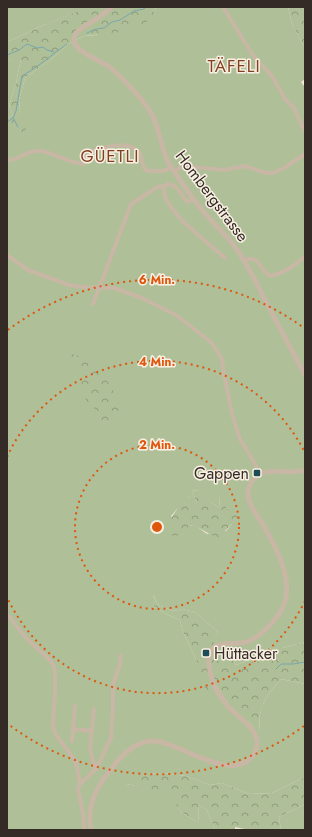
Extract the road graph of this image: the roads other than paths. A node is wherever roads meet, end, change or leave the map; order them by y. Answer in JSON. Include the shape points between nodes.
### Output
{"nodes":[{"id":1,"x":111,"y":7,"type":"edge"},
{"id":2,"x":223,"y":7,"type":"edge"},
{"id":3,"x":305,"y":131,"type":"edge"},
{"id":4,"x":305,"y":154,"type":"edge"},
{"id":5,"x":7,"y":160,"type":"edge"},
{"id":6,"x":173,"y":170,"type":"junction"},
{"id":7,"x":164,"y":187,"type":"junction"},
{"id":8,"x":194,"y":199,"type":"junction"},
{"id":9,"x":7,"y":254,"type":"edge"},
{"id":10,"x":304,"y":257,"type":"dead end"},
{"id":11,"x":225,"y":258,"type":"dead end"},
{"id":12,"x":243,"y":260,"type":"junction"},
{"id":13,"x":99,"y":287,"type":"junction"},
{"id":14,"x":93,"y":304,"type":"dead end"},
{"id":15,"x":305,"y":375,"type":"edge"},
{"id":16,"x":305,"y":470,"type":"edge"},
{"id":17,"x":261,"y":474,"type":"junction"},
{"id":18,"x":7,"y":614,"type":"edge"},
{"id":19,"x":121,"y":656,"type":"dead end"},
{"id":20,"x":75,"y":706,"type":"dead end"},
{"id":21,"x":94,"y":708,"type":"dead end"},
{"id":22,"x":74,"y":729,"type":"junction"},
{"id":23,"x":92,"y":731,"type":"junction"},
{"id":24,"x":72,"y":741,"type":"dead end"},
{"id":25,"x":94,"y":772,"type":"junction"},
{"id":26,"x":80,"y":784,"type":"junction"},
{"id":27,"x":84,"y":830,"type":"edge"},
{"id":28,"x":91,"y":830,"type":"edge"}],
"edges":[{"from":1,"to":6,"type":"street","name":"Hombergstrasse","via":[[76,32],[75,45],[81,52],[110,68],[146,105],[155,120],[163,151]]},
{"from":2,"to":3,"type":"street","via":[[254,57],[272,76],[285,99],[295,109]]},
{"from":4,"to":6,"type":"street","via":[[273,173],[245,166],[224,170],[184,166]]},
{"from":5,"to":6,"type":"street","via":[[39,151],[83,164],[89,152],[116,145],[137,151],[147,171]]},
{"from":6,"to":8,"type":"street","name":"Hombergstrasse"},
{"from":7,"to":8,"type":"street","via":[[172,184],[187,202]]},
{"from":7,"to":11,"type":"street","via":[[165,196],[181,220]]},
{"from":7,"to":13,"type":"street","via":[[156,188],[131,204]]},
{"from":8,"to":12,"type":"street","name":"Hombergstrasse"},
{"from":9,"to":13,"type":"street","via":[[25,268],[42,276],[73,286]]},
{"from":10,"to":12,"type":"street","via":[[284,271],[271,276],[252,258]]},
{"from":12,"to":15,"type":"street","name":"Hombergstrasse"},
{"from":13,"to":14,"type":"street"},
{"from":13,"to":17,"type":"street","via":[[120,289],[176,315],[212,343],[221,357],[232,414],[240,439]]},
{"from":16,"to":17,"type":"street"},
{"from":17,"to":28,"type":"street","via":[[250,485],[248,496],[279,557],[286,580],[286,598],[278,616],[261,633],[246,643],[218,645],[211,651],[209,661],[212,680],[221,698],[230,710],[250,726],[255,735],[256,751],[246,762],[236,765],[201,759],[164,742],[151,741],[139,744],[128,750],[103,780],[91,804]]},
{"from":18,"to":26,"type":"street","via":[[24,637],[54,666],[53,726],[56,735],[76,762]]},
{"from":19,"to":25,"type":"street","via":[[113,687],[111,735]]},
{"from":20,"to":22,"type":"street"},
{"from":21,"to":23,"type":"street"},
{"from":22,"to":23,"type":"street"},
{"from":22,"to":24,"type":"street"},
{"from":23,"to":25,"type":"street","via":[[90,752]]},
{"from":25,"to":26,"type":"street"},
{"from":26,"to":27,"type":"street","via":[[78,793]]}]}
